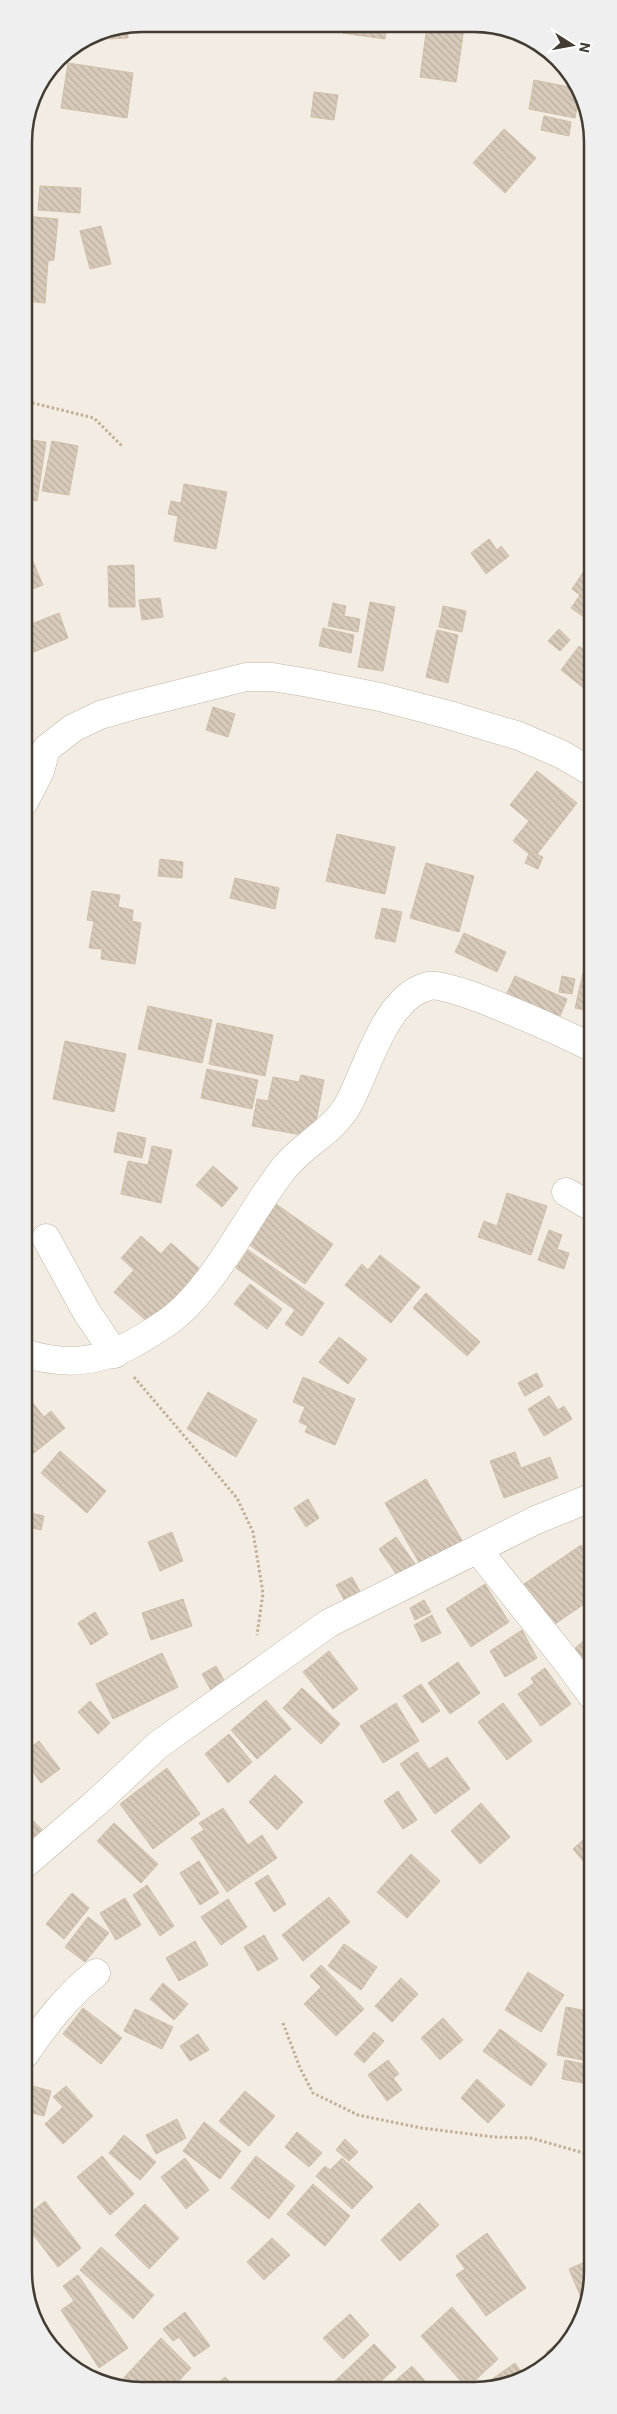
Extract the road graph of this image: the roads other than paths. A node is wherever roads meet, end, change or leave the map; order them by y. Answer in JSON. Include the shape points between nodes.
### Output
{"nodes":[{"id":1,"x":584,"y":767,"type":"edge"},
{"id":2,"x":33,"y":785,"type":"edge"},
{"id":3,"x":584,"y":1045,"type":"edge"},
{"id":4,"x":566,"y":1192,"type":"dead end"},
{"id":5,"x":584,"y":1203,"type":"edge"},
{"id":6,"x":46,"y":1238,"type":"dead end"},
{"id":7,"x":115,"y":1354,"type":"junction"},
{"id":8,"x":32,"y":1356,"type":"edge"},
{"id":9,"x":584,"y":1501,"type":"edge"},
{"id":10,"x":478,"y":1550,"type":"junction"},
{"id":11,"x":584,"y":1685,"type":"edge"},
{"id":12,"x":32,"y":1858,"type":"edge"},
{"id":13,"x":96,"y":1973,"type":"dead end"},
{"id":14,"x":32,"y":2044,"type":"edge"}],
"edges":[{"from":1,"to":2,"type":"street","via":[[518,736],[449,715],[309,683],[246,677],[135,705],[73,728],[46,749]]},
{"from":3,"to":7,"type":"street","via":[[463,992],[430,986],[410,995],[387,1022],[348,1104],[331,1127],[285,1167],[191,1300],[166,1322]]},
{"from":4,"to":5,"type":"street"},
{"from":6,"to":7,"type":"street","via":[[86,1311]]},
{"from":7,"to":8,"type":"street","via":[[71,1362]]},
{"from":9,"to":10,"type":"street","via":[[536,1520]]},
{"from":10,"to":11,"type":"street"},
{"from":10,"to":12,"type":"street","via":[[329,1623],[158,1745]]},
{"from":13,"to":14,"type":"street","via":[[53,2013]]}]}
